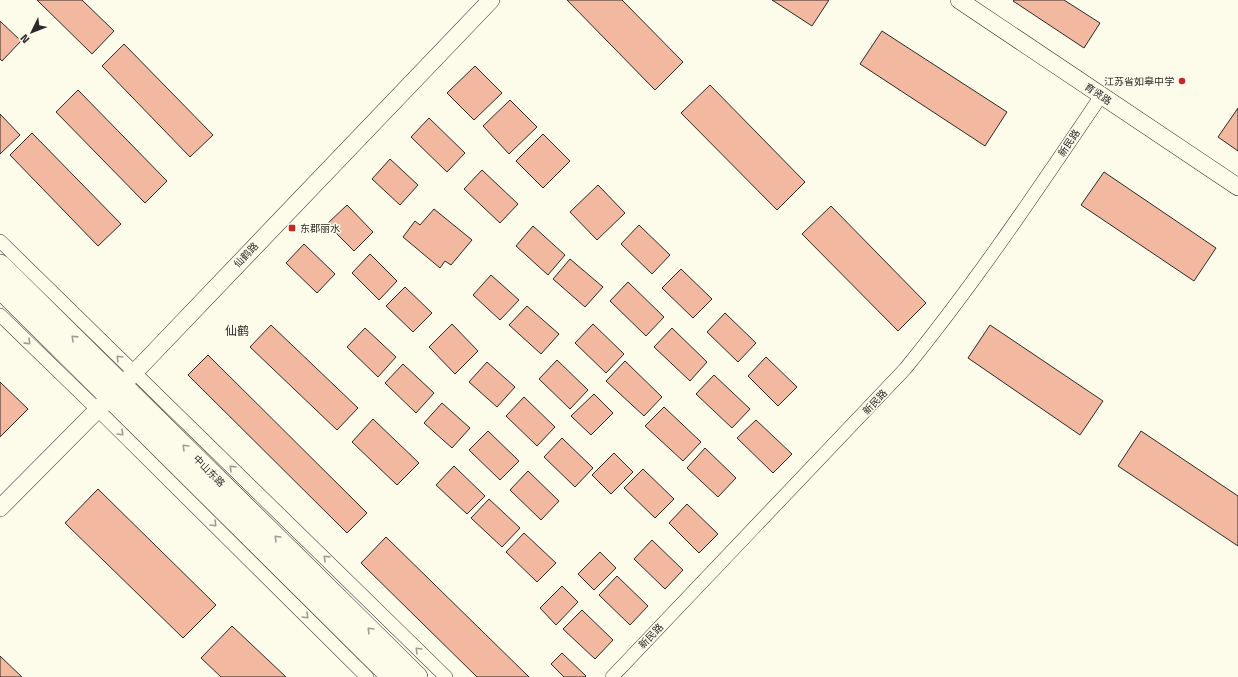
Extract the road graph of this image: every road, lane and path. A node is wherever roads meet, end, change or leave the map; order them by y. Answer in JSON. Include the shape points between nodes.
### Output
{"nodes":[{"id":1,"x":490,"y":0,"type":"edge"},
{"id":2,"x":959,"y":0,"type":"edge"},
{"id":3,"x":1101,"y":96,"type":"junction"},
{"id":4,"x":1238,"y":187,"type":"edge"},
{"id":5,"x":0,"y":241,"type":"edge"},
{"id":6,"x":0,"y":265,"type":"edge"},
{"id":7,"x":0,"y":288,"type":"edge"},
{"id":8,"x":0,"y":315,"type":"edge"},
{"id":9,"x":116,"y":391,"type":"junction"},
{"id":10,"x":0,"y":508,"type":"edge"},
{"id":11,"x":367,"y":677,"type":"edge"},
{"id":12,"x":392,"y":677,"type":"edge"},
{"id":13,"x":417,"y":677,"type":"edge"},
{"id":14,"x":446,"y":677,"type":"edge"},
{"id":15,"x":612,"y":677,"type":"edge"}],
"edges":[{"from":1,"to":9,"type":"street","name":"仙鹤路"},
{"from":2,"to":3,"type":"street","name":"育贤路"},
{"from":3,"to":4,"type":"street","name":"育贤路"},
{"from":3,"to":15,"type":"street","name":"新民路","via":[[1018,218],[906,369]]},
{"from":9,"to":5,"type":"street","one_way":true},
{"from":9,"to":6,"type":"main road","name":"中山东路","one_way":true},
{"from":7,"to":9,"type":"main road","name":"中山东路"},
{"from":8,"to":9,"type":"street","one_way":true},
{"from":9,"to":10,"type":"street","name":"仙鹤路"},
{"from":9,"to":11,"type":"street","one_way":true},
{"from":9,"to":12,"type":"main road","name":"中山东路"},
{"from":13,"to":9,"type":"main road","name":"中山东路","one_way":true},
{"from":14,"to":9,"type":"street","one_way":true,"via":[[362,594]]}]}
